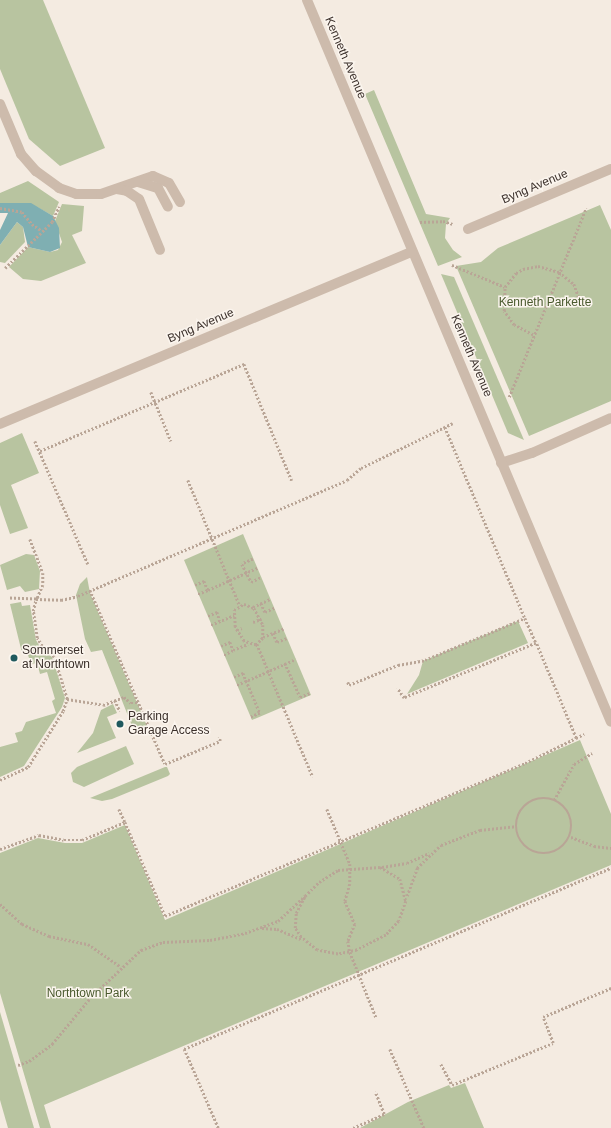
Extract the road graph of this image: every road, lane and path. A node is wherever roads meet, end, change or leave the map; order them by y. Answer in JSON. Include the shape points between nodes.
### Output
{"nodes":[{"id":1,"x":307,"y":0,"type":"edge"},
{"id":2,"x":0,"y":104,"type":"edge"},
{"id":3,"x":611,"y":168,"type":"edge"},
{"id":4,"x":136,"y":182,"type":"junction"},
{"id":5,"x":117,"y":189,"type":"junction"},
{"id":6,"x":180,"y":202,"type":"dead end"},
{"id":7,"x":0,"y":208,"type":"edge"},
{"id":8,"x":168,"y":208,"type":"dead end"},
{"id":9,"x":586,"y":208,"type":"dead end"},
{"id":10,"x":54,"y":218,"type":"dead end"},
{"id":11,"x":418,"y":222,"type":"dead end"},
{"id":12,"x":468,"y":229,"type":"joint"},
{"id":13,"x":42,"y":231,"type":"junction"},
{"id":14,"x":160,"y":250,"type":"dead end"},
{"id":15,"x":412,"y":252,"type":"junction"},
{"id":16,"x":452,"y":265,"type":"dead end"},
{"id":17,"x":5,"y":268,"type":"dead end"},
{"id":18,"x":559,"y":272,"type":"junction"},
{"id":19,"x":505,"y":287,"type":"junction"},
{"id":20,"x":579,"y":298,"type":"dead end"},
{"id":21,"x":533,"y":336,"type":"junction"},
{"id":22,"x":150,"y":392,"type":"dead end"},
{"id":23,"x":509,"y":397,"type":"dead end"},
{"id":24,"x":155,"y":403,"type":"junction"},
{"id":25,"x":611,"y":418,"type":"edge"},
{"id":26,"x":453,"y":423,"type":"dead end"},
{"id":27,"x":0,"y":424,"type":"edge"},
{"id":28,"x":445,"y":427,"type":"junction"},
{"id":29,"x":35,"y":441,"type":"dead end"},
{"id":30,"x":171,"y":441,"type":"dead end"},
{"id":31,"x":40,"y":451,"type":"junction"},
{"id":32,"x":502,"y":463,"type":"junction"},
{"id":33,"x":188,"y":480,"type":"dead end"},
{"id":34,"x":292,"y":481,"type":"dead end"},
{"id":35,"x":212,"y":538,"type":"junction"},
{"id":36,"x":30,"y":539,"type":"dead end"},
{"id":37,"x":254,"y":559,"type":"dead end"},
{"id":38,"x":88,"y":564,"type":"dead end"},
{"id":39,"x":257,"y":568,"type":"dead end"},
{"id":40,"x":247,"y":573,"type":"junction"},
{"id":41,"x":261,"y":577,"type":"dead end"},
{"id":42,"x":230,"y":580,"type":"junction"},
{"id":43,"x":195,"y":585,"type":"dead end"},
{"id":44,"x":90,"y":590,"type":"junction"},
{"id":45,"x":208,"y":590,"type":"junction"},
{"id":46,"x":198,"y":594,"type":"dead end"},
{"id":47,"x":9,"y":598,"type":"dead end"},
{"id":48,"x":36,"y":599,"type":"junction"},
{"id":49,"x":270,"y":600,"type":"dead end"},
{"id":50,"x":261,"y":603,"type":"junction"},
{"id":51,"x":240,"y":606,"type":"junction"},
{"id":52,"x":253,"y":607,"type":"junction"},
{"id":53,"x":274,"y":608,"type":"dead end"},
{"id":54,"x":234,"y":615,"type":"junction"},
{"id":55,"x":208,"y":616,"type":"dead end"},
{"id":56,"x":261,"y":618,"type":"junction"},
{"id":57,"x":525,"y":618,"type":"junction"},
{"id":58,"x":220,"y":621,"type":"junction"},
{"id":59,"x":253,"y":622,"type":"dead end"},
{"id":60,"x":211,"y":624,"type":"dead end"},
{"id":61,"x":242,"y":628,"type":"dead end"},
{"id":62,"x":283,"y":629,"type":"dead end"},
{"id":63,"x":237,"y":630,"type":"junction"},
{"id":64,"x":273,"y":633,"type":"junction"},
{"id":65,"x":263,"y":638,"type":"junction"},
{"id":66,"x":287,"y":638,"type":"dead end"},
{"id":67,"x":536,"y":643,"type":"junction"},
{"id":68,"x":248,"y":644,"type":"junction"},
{"id":69,"x":257,"y":644,"type":"junction"},
{"id":70,"x":221,"y":646,"type":"dead end"},
{"id":71,"x":233,"y":650,"type":"junction"},
{"id":72,"x":224,"y":655,"type":"dead end"},
{"id":73,"x":296,"y":659,"type":"dead end"},
{"id":74,"x":285,"y":663,"type":"junction"},
{"id":75,"x":268,"y":670,"type":"junction"},
{"id":76,"x":234,"y":677,"type":"dead end"},
{"id":77,"x":246,"y":681,"type":"junction"},
{"id":78,"x":348,"y":682,"type":"dead end"},
{"id":79,"x":237,"y":685,"type":"dead end"},
{"id":80,"x":397,"y":688,"type":"dead end"},
{"id":81,"x":310,"y":693,"type":"dead end"},
{"id":82,"x":68,"y":698,"type":"junction"},
{"id":83,"x":115,"y":700,"type":"junction"},
{"id":84,"x":138,"y":702,"type":"junction"},
{"id":85,"x":120,"y":711,"type":"dead end"},
{"id":86,"x":251,"y":717,"type":"dead end"},
{"id":87,"x":611,"y":722,"type":"edge"},
{"id":88,"x":584,"y":734,"type":"dead end"},
{"id":89,"x":218,"y":737,"type":"dead end"},
{"id":90,"x":576,"y":738,"type":"junction"},
{"id":91,"x":592,"y":753,"type":"dead end"},
{"id":92,"x":313,"y":777,"type":"dead end"},
{"id":93,"x":0,"y":780,"type":"edge"},
{"id":94,"x":554,"y":800,"type":"junction"},
{"id":95,"x":119,"y":809,"type":"dead end"},
{"id":96,"x":327,"y":809,"type":"dead end"},
{"id":97,"x":125,"y":822,"type":"junction"},
{"id":98,"x":516,"y":826,"type":"junction"},
{"id":99,"x":571,"y":837,"type":"junction"},
{"id":100,"x":340,"y":840,"type":"junction"},
{"id":101,"x":611,"y":848,"type":"edge"},
{"id":102,"x":0,"y":849,"type":"edge"},
{"id":103,"x":432,"y":850,"type":"junction"},
{"id":104,"x":380,"y":867,"type":"junction"},
{"id":105,"x":350,"y":868,"type":"junction"},
{"id":106,"x":611,"y":868,"type":"edge"},
{"id":107,"x":305,"y":896,"type":"junction"},
{"id":108,"x":406,"y":901,"type":"junction"},
{"id":109,"x":0,"y":904,"type":"edge"},
{"id":110,"x":256,"y":930,"type":"junction"},
{"id":111,"x":306,"y":942,"type":"junction"},
{"id":112,"x":350,"y":952,"type":"junction"},
{"id":113,"x":121,"y":967,"type":"junction"},
{"id":114,"x":358,"y":975,"type":"junction"},
{"id":115,"x":611,"y":988,"type":"edge"},
{"id":116,"x":376,"y":1017,"type":"dead end"},
{"id":117,"x":390,"y":1049,"type":"dead end"},
{"id":118,"x":441,"y":1064,"type":"dead end"},
{"id":119,"x":18,"y":1065,"type":"dead end"},
{"id":120,"x":375,"y":1092,"type":"dead end"},
{"id":121,"x":218,"y":1128,"type":"edge"},
{"id":122,"x":353,"y":1128,"type":"edge"},
{"id":123,"x":424,"y":1128,"type":"edge"}],
"edges":[{"from":1,"to":15,"type":"street","name":"Kenneth Avenue"},
{"from":2,"to":5,"type":"street","via":[[21,154],[36,171],[53,184],[79,195]]},
{"from":3,"to":12,"type":"street","name":"Byng Avenue"},
{"from":4,"to":5,"type":"street"},
{"from":4,"to":6,"type":"street","via":[[153,176],[163,178],[172,186]]},
{"from":4,"to":8,"type":"street","via":[[148,183],[158,188]]},
{"from":5,"to":14,"type":"street","via":[[127,191],[139,199]]},
{"from":7,"to":13,"type":"path","via":[[22,212]]},
{"from":9,"to":18,"type":"path"},
{"from":10,"to":13,"type":"path"},
{"from":11,"to":12,"type":"path","via":[[443,221]]},
{"from":13,"to":17,"type":"path"},
{"from":15,"to":27,"type":"street","name":"Byng Avenue"},
{"from":15,"to":32,"type":"street","name":"Kenneth Avenue"},
{"from":16,"to":19,"type":"path"},
{"from":18,"to":19,"type":"path","via":[[538,266],[528,267],[516,273]]},
{"from":18,"to":20,"type":"path","via":[[574,284]]},
{"from":18,"to":21,"type":"path"},
{"from":19,"to":21,"type":"path","via":[[503,305],[507,316],[519,329]]},
{"from":21,"to":23,"type":"path"},
{"from":22,"to":24,"type":"path"},
{"from":24,"to":30,"type":"path"},
{"from":24,"to":31,"type":"path"},
{"from":24,"to":34,"type":"path","via":[[244,364]]},
{"from":25,"to":32,"type":"street","via":[[532,453]]},
{"from":26,"to":28,"type":"path"},
{"from":28,"to":35,"type":"path","via":[[361,468],[347,480]]},
{"from":28,"to":57,"type":"path"},
{"from":29,"to":31,"type":"path"},
{"from":31,"to":38,"type":"path"},
{"from":32,"to":87,"type":"street","name":"Kenneth Avenue"},
{"from":33,"to":35,"type":"path"},
{"from":35,"to":42,"type":"path"},
{"from":35,"to":44,"type":"path"},
{"from":36,"to":48,"type":"path","via":[[44,578]]},
{"from":37,"to":40,"type":"path","via":[[242,564]]},
{"from":39,"to":40,"type":"path"},
{"from":40,"to":41,"type":"path","via":[[251,582]]},
{"from":40,"to":42,"type":"path"},
{"from":42,"to":45,"type":"path"},
{"from":42,"to":51,"type":"path"},
{"from":43,"to":45,"type":"path","via":[[204,581]]},
{"from":44,"to":48,"type":"path","via":[[61,600]]},
{"from":44,"to":84,"type":"path"},
{"from":45,"to":46,"type":"path"},
{"from":47,"to":48,"type":"path"},
{"from":48,"to":82,"type":"path","via":[[32,611],[37,638],[54,657]]},
{"from":49,"to":50,"type":"path"},
{"from":50,"to":52,"type":"path"},
{"from":50,"to":53,"type":"path","via":[[265,612]]},
{"from":51,"to":52,"type":"path"},
{"from":51,"to":54,"type":"path","via":[[234,610]]},
{"from":52,"to":56,"type":"path"},
{"from":54,"to":58,"type":"path"},
{"from":54,"to":63,"type":"path"},
{"from":55,"to":58,"type":"path","via":[[217,612]]},
{"from":56,"to":59,"type":"path"},
{"from":56,"to":65,"type":"path"},
{"from":57,"to":67,"type":"path"},
{"from":57,"to":78,"type":"path","via":[[425,660],[398,665],[349,685]]},
{"from":58,"to":60,"type":"path"},
{"from":61,"to":63,"type":"path"},
{"from":62,"to":64,"type":"path"},
{"from":63,"to":68,"type":"path"},
{"from":64,"to":65,"type":"path"},
{"from":64,"to":66,"type":"path","via":[[277,642]]},
{"from":65,"to":69,"type":"path"},
{"from":67,"to":80,"type":"path","via":[[404,698]]},
{"from":67,"to":90,"type":"path"},
{"from":68,"to":69,"type":"path"},
{"from":68,"to":71,"type":"path"},
{"from":69,"to":75,"type":"path"},
{"from":70,"to":71,"type":"path","via":[[230,642]]},
{"from":71,"to":72,"type":"path"},
{"from":73,"to":74,"type":"path"},
{"from":74,"to":75,"type":"path"},
{"from":74,"to":81,"type":"path","via":[[300,697]]},
{"from":75,"to":77,"type":"path"},
{"from":75,"to":92,"type":"path"},
{"from":76,"to":77,"type":"path","via":[[243,673]]},
{"from":77,"to":79,"type":"path"},
{"from":77,"to":86,"type":"path","via":[[260,713]]},
{"from":82,"to":83,"type":"path","via":[[102,705]]},
{"from":82,"to":93,"type":"path","via":[[63,711],[28,767]]},
{"from":83,"to":84,"type":"path","via":[[124,697],[131,702]]},
{"from":83,"to":85,"type":"path"},
{"from":84,"to":89,"type":"path","via":[[165,764],[220,741]]},
{"from":88,"to":90,"type":"path"},
{"from":90,"to":100,"type":"path","via":[[525,763]]},
{"from":91,"to":94,"type":"path","via":[[574,764]]},
{"from":94,"to":98,"type":"path","via":[[535,800],[527,804],[521,811]]},
{"from":94,"to":99,"type":"path","via":[[562,804],[572,819]]},
{"from":95,"to":97,"type":"path"},
{"from":96,"to":100,"type":"path"},
{"from":97,"to":100,"type":"path","via":[[165,916],[286,867]]},
{"from":97,"to":102,"type":"path","via":[[82,840],[64,840],[39,835]]},
{"from":98,"to":99,"type":"path","via":[[518,838],[524,845],[540,854],[558,851]]},
{"from":98,"to":103,"type":"path","via":[[498,826],[469,833]]},
{"from":99,"to":101,"type":"path","via":[[594,846]]},
{"from":100,"to":105,"type":"path"},
{"from":103,"to":104,"type":"path","via":[[407,863]]},
{"from":103,"to":108,"type":"path","via":[[417,868]]},
{"from":104,"to":105,"type":"path"},
{"from":104,"to":108,"type":"path","via":[[400,879]]},
{"from":105,"to":107,"type":"path","via":[[332,872]]},
{"from":105,"to":112,"type":"path","via":[[350,884],[344,901],[355,924],[348,941]]},
{"from":106,"to":114,"type":"path"},
{"from":107,"to":110,"type":"path","via":[[281,919]]},
{"from":107,"to":111,"type":"path","via":[[297,909],[295,920],[297,932]]},
{"from":108,"to":112,"type":"path","via":[[399,921],[386,935],[370,945]]},
{"from":109,"to":113,"type":"path","via":[[22,924],[49,936],[88,944]]},
{"from":110,"to":111,"type":"path","via":[[275,928]]},
{"from":110,"to":113,"type":"path","via":[[210,940],[157,944],[141,950]]},
{"from":111,"to":112,"type":"path","via":[[324,952]]},
{"from":112,"to":114,"type":"path"},
{"from":113,"to":119,"type":"path","via":[[52,1044],[33,1059]]},
{"from":114,"to":116,"type":"path"},
{"from":114,"to":121,"type":"path","via":[[184,1049]]},
{"from":115,"to":118,"type":"path","via":[[543,1017],[553,1043],[452,1085]]},
{"from":117,"to":123,"type":"path"},
{"from":120,"to":122,"type":"path","via":[[384,1114]]}]}
